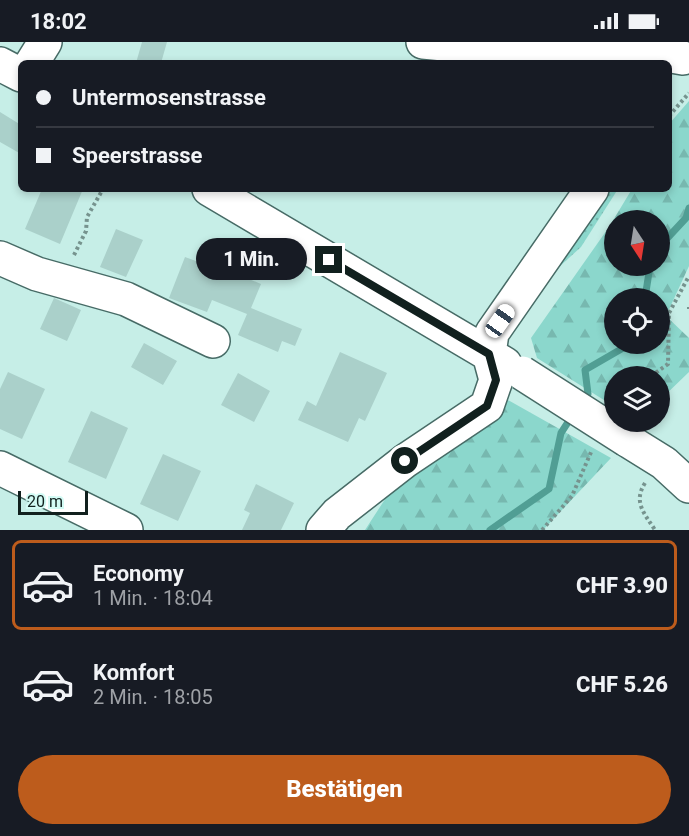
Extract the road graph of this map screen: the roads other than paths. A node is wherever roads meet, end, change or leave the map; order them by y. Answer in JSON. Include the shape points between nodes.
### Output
{"nodes":[{"id":1,"x":45,"y":42,"type":"edge"},
{"id":2,"x":423,"y":42,"type":"edge"},
{"id":3,"x":34,"y":60,"type":"edge"},
{"id":4,"x":670,"y":60,"type":"edge"},
{"id":5,"x":0,"y":64,"type":"edge"},
{"id":6,"x":18,"y":73,"type":"edge"},
{"id":7,"x":214,"y":192,"type":"edge"},
{"id":8,"x":590,"y":192,"type":"edge"},
{"id":9,"x":0,"y":258,"type":"edge"},
{"id":10,"x":213,"y":341,"type":"dead end"},
{"id":11,"x":489,"y":354,"type":"junction"},
{"id":12,"x":0,"y":468,"type":"edge"},
{"id":13,"x":689,"y":486,"type":"edge"},
{"id":14,"x":126,"y":530,"type":"edge"},
{"id":15,"x":323,"y":530,"type":"edge"}],
"edges":[{"from":1,"to":3,"type":"street"},
{"from":2,"to":4,"type":"street","via":[[515,51],[636,50]]},
{"from":5,"to":6,"type":"street"},
{"from":7,"to":11,"type":"street"},
{"from":8,"to":11,"type":"street","via":[[492,333]]},
{"from":9,"to":10,"type":"street","via":[[126,299]]},
{"from":11,"to":13,"type":"street","bridge":true,"via":[[664,463]]},
{"from":11,"to":15,"type":"street","via":[[496,380],[487,406],[397,468],[337,514]]},
{"from":12,"to":14,"type":"street"}]}
